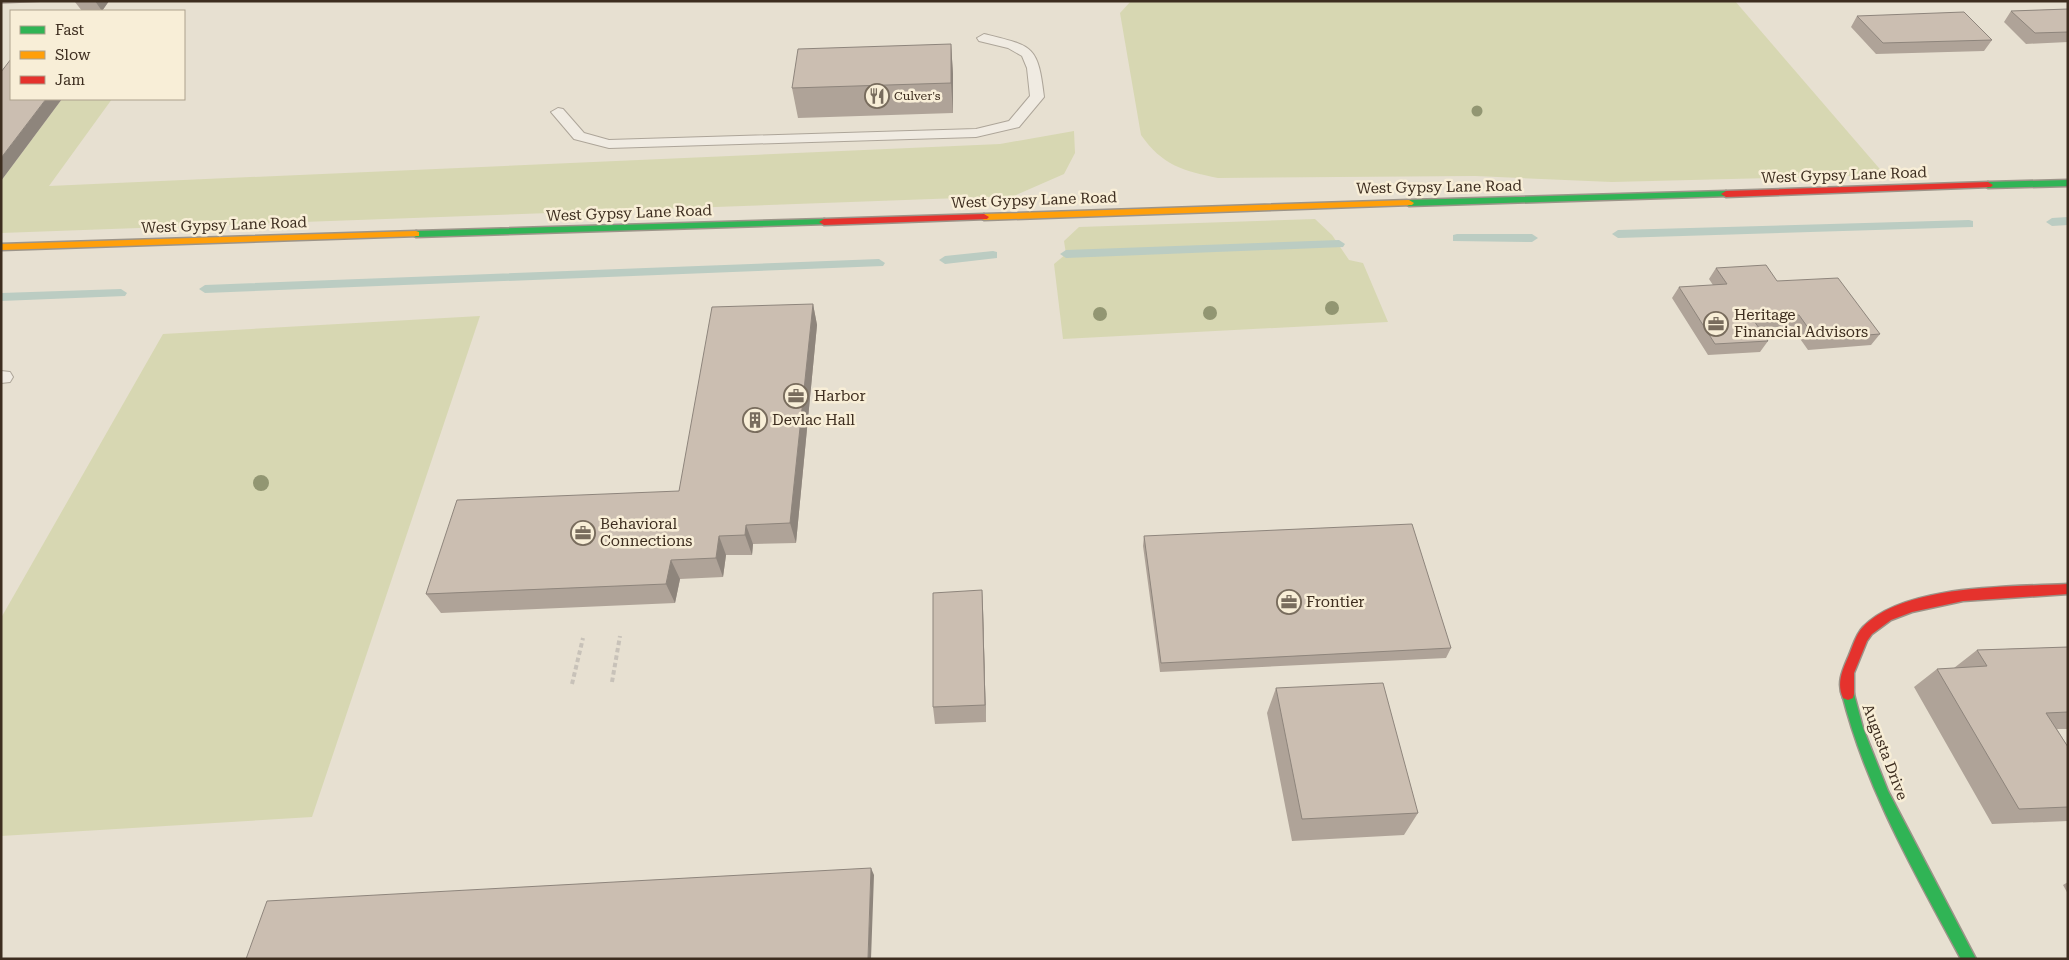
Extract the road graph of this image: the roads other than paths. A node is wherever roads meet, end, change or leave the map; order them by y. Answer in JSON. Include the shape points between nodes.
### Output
{"nodes":[{"id":1,"x":984,"y":38,"type":"dead end"},
{"id":2,"x":558,"y":112,"type":"dead end"},
{"id":3,"x":2068,"y":183,"type":"edge"},
{"id":4,"x":1,"y":247,"type":"edge"},
{"id":5,"x":2068,"y":589,"type":"edge"},
{"id":6,"x":1969,"y":959,"type":"edge"}],
"edges":[{"from":1,"to":2,"type":"lane","via":[[1025,49],[1034,61],[1037,97],[1014,124],[976,133],[609,144],[579,136]]},
{"from":3,"to":4,"type":"main road","name":"West Gypsy Lane Road"},
{"from":5,"to":6,"type":"main road","name":"Augusta Drive","via":[[1951,597],[1897,612],[1866,631],[1845,679],[1852,713],[1879,788]]}]}
